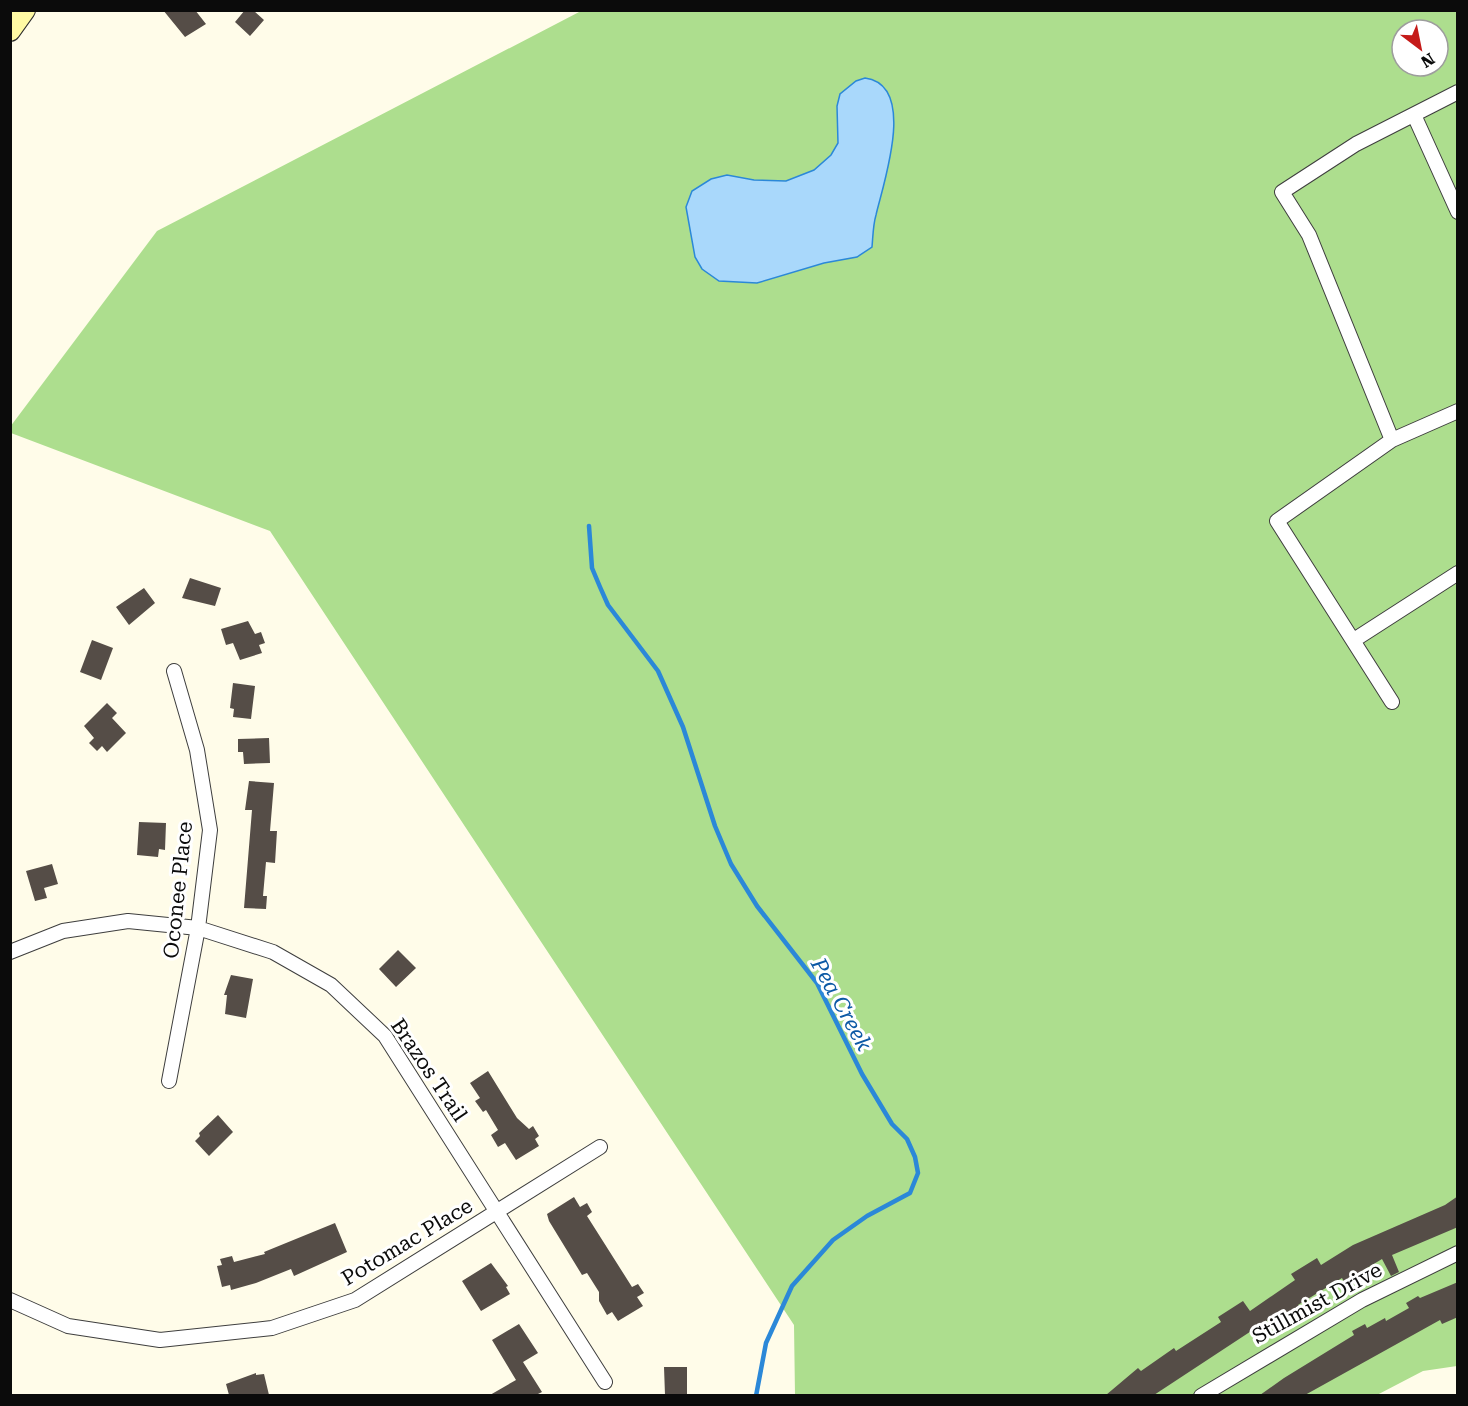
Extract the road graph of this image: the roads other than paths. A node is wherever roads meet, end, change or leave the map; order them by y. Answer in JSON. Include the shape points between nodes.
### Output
{"nodes":[{"id":1,"x":25,"y":10,"type":"edge"},
{"id":2,"x":10,"y":32,"type":"edge"},
{"id":3,"x":1458,"y":92,"type":"edge"},
{"id":4,"x":1414,"y":115,"type":"junction"},
{"id":5,"x":1458,"y":212,"type":"edge"},
{"id":6,"x":1458,"y":411,"type":"edge"},
{"id":7,"x":1392,"y":440,"type":"junction"},
{"id":8,"x":1458,"y":573,"type":"edge"},
{"id":9,"x":1354,"y":640,"type":"junction"},
{"id":10,"x":174,"y":671,"type":"dead end"},
{"id":11,"x":1392,"y":702,"type":"dead end"},
{"id":12,"x":198,"y":928,"type":"junction"},
{"id":13,"x":10,"y":952,"type":"edge"},
{"id":14,"x":170,"y":1081,"type":"dead end"},
{"id":15,"x":600,"y":1147,"type":"dead end"},
{"id":16,"x":497,"y":1213,"type":"junction"},
{"id":17,"x":1458,"y":1253,"type":"edge"},
{"id":18,"x":10,"y":1300,"type":"edge"},
{"id":19,"x":605,"y":1382,"type":"dead end"},
{"id":20,"x":1201,"y":1395,"type":"edge"}],
"edges":[{"from":1,"to":2,"type":"street"},
{"from":3,"to":4,"type":"street"},
{"from":4,"to":5,"type":"street"},
{"from":4,"to":7,"type":"street","via":[[1356,144],[1282,192],[1309,235]]},
{"from":6,"to":7,"type":"street"},
{"from":7,"to":9,"type":"street","via":[[1277,521]]},
{"from":8,"to":9,"type":"street"},
{"from":9,"to":11,"type":"street"},
{"from":10,"to":12,"type":"street","name":"Oconee Place","via":[[197,750],[210,830]]},
{"from":12,"to":13,"type":"street","name":"Brazos Trail","via":[[128,921],[63,931]]},
{"from":12,"to":14,"type":"street","name":"Oconee Place"},
{"from":12,"to":16,"type":"street","name":"Brazos Trail","via":[[273,952],[331,985],[385,1036]]},
{"from":15,"to":16,"type":"street","name":"Potomac Place"},
{"from":16,"to":18,"type":"street","name":"Potomac Place","via":[[355,1300],[272,1328],[160,1340],[68,1326]]},
{"from":16,"to":19,"type":"street","name":"Brazos Trail"},
{"from":17,"to":20,"type":"street","name":"Stillmist Drive","via":[[1362,1300]]}]}
